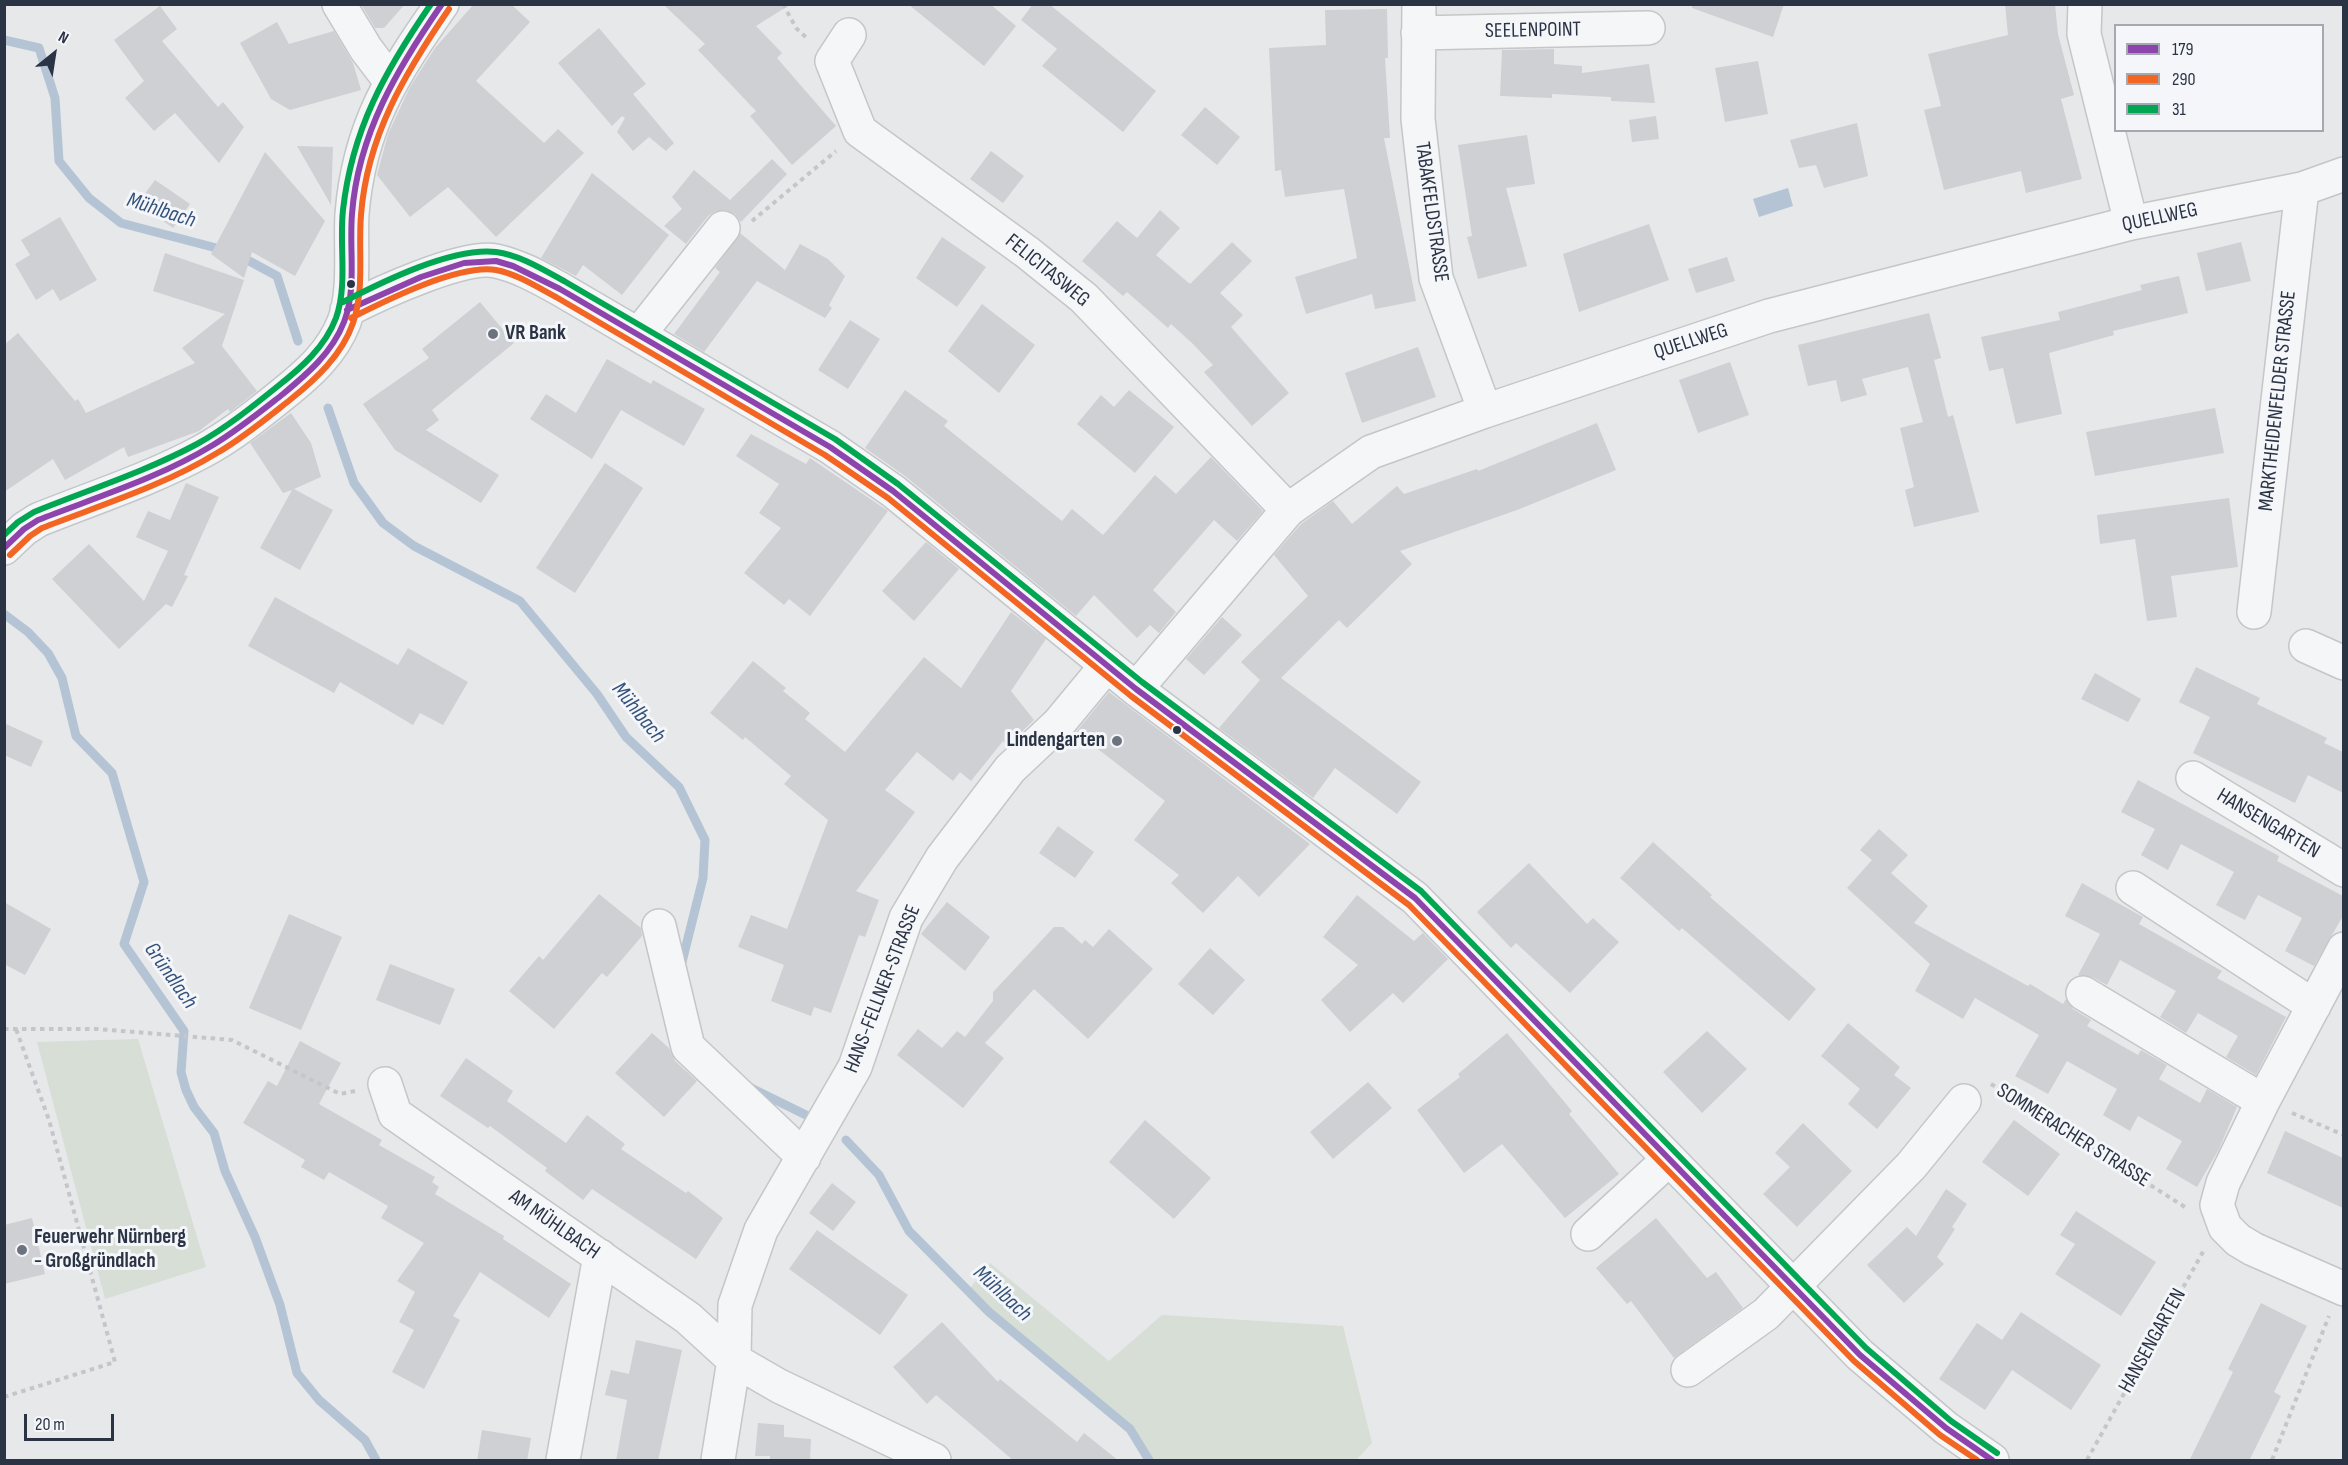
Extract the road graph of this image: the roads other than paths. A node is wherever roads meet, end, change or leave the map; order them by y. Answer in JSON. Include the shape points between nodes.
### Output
{"nodes":[{"id":1,"x":339,"y":4,"type":"edge"},
{"id":2,"x":442,"y":4,"type":"edge"},
{"id":3,"x":2085,"y":4,"type":"edge"},
{"id":4,"x":1419,"y":19,"type":"edge"},
{"id":5,"x":1648,"y":28,"type":"dead end"},
{"id":6,"x":841,"y":48,"type":"road end"},
{"id":7,"x":391,"y":82,"type":"junction"},
{"id":8,"x":2343,"y":174,"type":"edge"},
{"id":9,"x":2302,"y":189,"type":"junction"},
{"id":10,"x":2131,"y":223,"type":"junction"},
{"id":11,"x":723,"y":228,"type":"road end"},
{"id":12,"x":347,"y":310,"type":"junction"},
{"id":13,"x":639,"y":334,"type":"junction"},
{"id":14,"x":1485,"y":411,"type":"junction"},
{"id":15,"x":1288,"y":510,"type":"junction"},
{"id":16,"x":11,"y":533,"type":"edge"},
{"id":17,"x":2254,"y":612,"type":"dead end"},
{"id":18,"x":2306,"y":646,"type":"dead end"},
{"id":19,"x":2343,"y":663,"type":"edge"},
{"id":20,"x":1107,"y":665,"type":"junction"},
{"id":21,"x":1136,"y":689,"type":"junction"},
{"id":22,"x":2193,"y":778,"type":"dead end"},
{"id":23,"x":2343,"y":870,"type":"edge"},
{"id":24,"x":2133,"y":888,"type":"dead end"},
{"id":25,"x":659,"y":926,"type":"dead end"},
{"id":26,"x":2343,"y":950,"type":"edge"},
{"id":27,"x":2083,"y":993,"type":"dead end"},
{"id":28,"x":2314,"y":1006,"type":"junction"},
{"id":29,"x":385,"y":1084,"type":"road end"},
{"id":30,"x":1964,"y":1101,"type":"road end"},
{"id":31,"x":2263,"y":1101,"type":"junction"},
{"id":32,"x":804,"y":1157,"type":"junction"},
{"id":33,"x":1669,"y":1159,"type":"junction"},
{"id":34,"x":1588,"y":1234,"type":"dead end"},
{"id":35,"x":600,"y":1256,"type":"junction"},
{"id":36,"x":1792,"y":1287,"type":"junction"},
{"id":37,"x":2342,"y":1288,"type":"edge"},
{"id":38,"x":734,"y":1360,"type":"junction"},
{"id":39,"x":1688,"y":1370,"type":"dead end"},
{"id":40,"x":563,"y":1461,"type":"edge"},
{"id":41,"x":718,"y":1461,"type":"edge"},
{"id":42,"x":934,"y":1461,"type":"edge"},
{"id":43,"x":1992,"y":1461,"type":"edge"}],
"edges":[{"from":1,"to":7,"type":"street"},
{"from":2,"to":7,"type":"street"},
{"from":3,"to":10,"type":"street","via":[[2084,34]]},
{"from":4,"to":5,"type":"street","name":"SEELENPOINT"},
{"from":4,"to":14,"type":"street","name":"TABAKFELDSTRASSE","via":[[1418,118],[1437,278]]},
{"from":6,"to":15,"type":"street","name":"FELICITASWEG","via":[[860,130],[1084,298]]},
{"from":7,"to":12,"type":"street","via":[[368,129],[356,179]]},
{"from":8,"to":9,"type":"street","name":"QUELLWEG"},
{"from":9,"to":10,"type":"street","name":"QUELLWEG"},
{"from":9,"to":17,"type":"street","name":"MARKTHEIDENFELDER STRASSE"},
{"from":10,"to":14,"type":"street","name":"QUELLWEG","via":[[1769,316]]},
{"from":11,"to":13,"type":"street"},
{"from":12,"to":13,"type":"street","via":[[479,259],[525,271]]},
{"from":12,"to":16,"type":"street","via":[[339,333],[319,362],[222,439],[182,462]]},
{"from":13,"to":20,"type":"street","via":[[830,447],[893,491]]},
{"from":14,"to":15,"type":"street","name":"QUELLWEG","via":[[1371,452]]},
{"from":15,"to":21,"type":"street","name":"QUELLWEG"},
{"from":18,"to":19,"type":"street"},
{"from":20,"to":21,"type":"street"},
{"from":20,"to":32,"type":"street","name":"HANS-FELLNER-STRASSE","via":[[1059,723],[1010,769],[942,858],[906,918],[855,1067]]},
{"from":21,"to":33,"type":"street","via":[[1415,898]]},
{"from":22,"to":23,"type":"street","name":"HANSENGARTEN"},
{"from":24,"to":28,"type":"street"},
{"from":25,"to":32,"type":"street","via":[[688,1047]]},
{"from":26,"to":28,"type":"street"},
{"from":27,"to":31,"type":"street"},
{"from":28,"to":31,"type":"street"},
{"from":29,"to":35,"type":"street","name":"AM MÜHLBACH","via":[[395,1114]]},
{"from":30,"to":36,"type":"street","name":"SOMMERACHER STRASSE","via":[[1911,1166]]},
{"from":31,"to":37,"type":"street","via":[[2223,1183],[2217,1205],[2225,1227],[2253,1249]]},
{"from":32,"to":38,"type":"street","name":"HANS-FELLNER-STRASSE","via":[[761,1230],[735,1305]]},
{"from":33,"to":34,"type":"street"},
{"from":33,"to":36,"type":"street"},
{"from":35,"to":38,"type":"street","name":"AM MÜHLBACH","via":[[688,1318]]},
{"from":35,"to":40,"type":"street"},
{"from":36,"to":39,"type":"street","name":"SOMMERACHER STRASSE","via":[[1766,1314]]},
{"from":36,"to":43,"type":"street","via":[[1860,1355],[1946,1428]]},
{"from":38,"to":41,"type":"street","name":"HANS-FELLNER-STRASSE"},
{"from":38,"to":42,"type":"street","name":"AM MÜHLBACH"}]}
